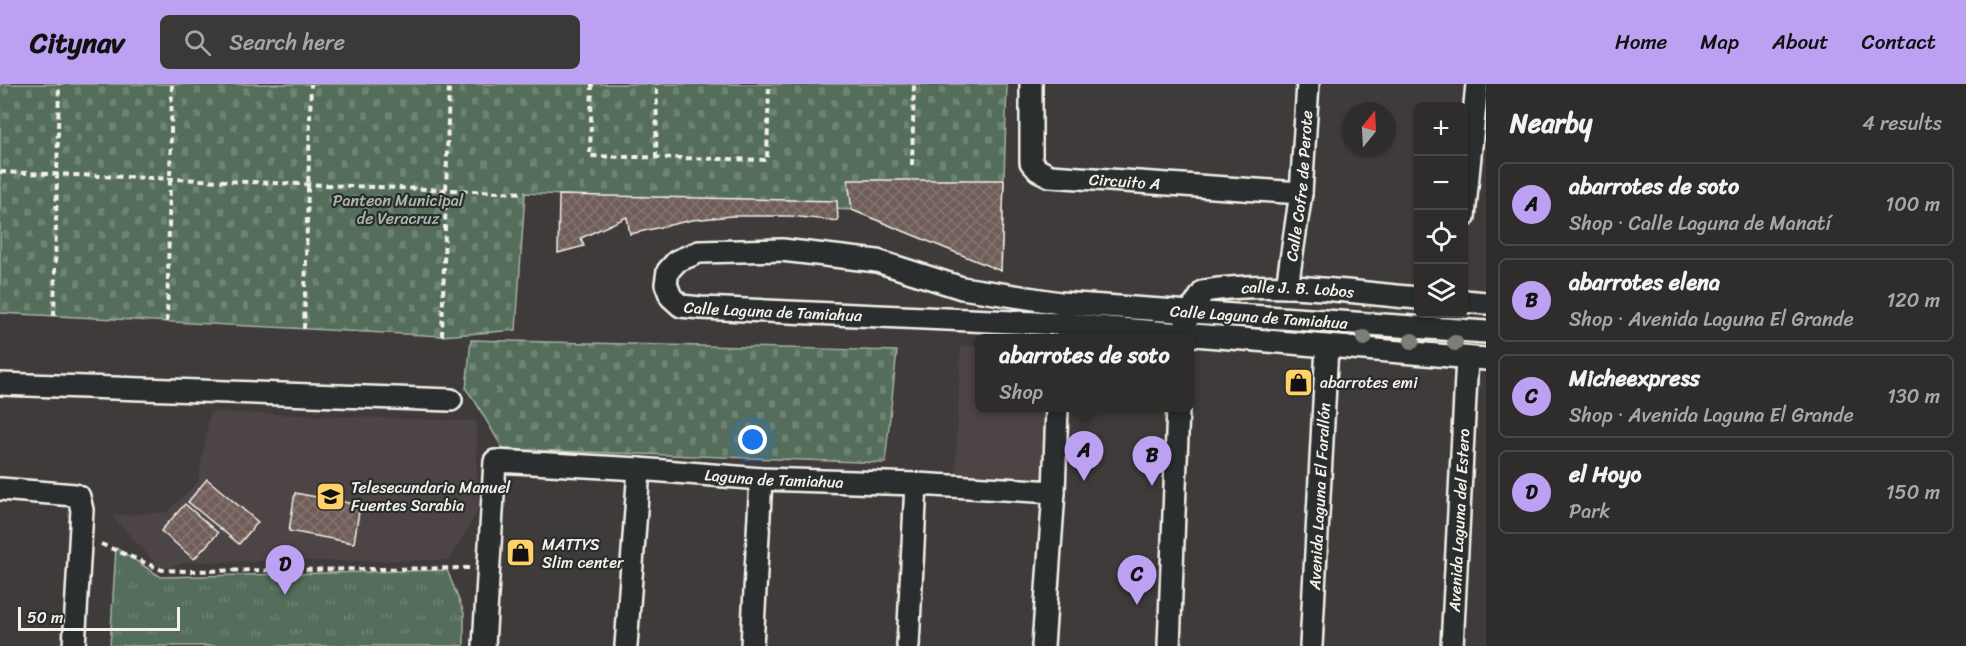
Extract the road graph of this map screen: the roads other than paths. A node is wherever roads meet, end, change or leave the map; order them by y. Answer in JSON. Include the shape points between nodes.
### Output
{"nodes":[{"id":1,"x":1031,"y":84,"type":"edge"},
{"id":2,"x":1308,"y":84,"type":"edge"},
{"id":3,"x":1477,"y":84,"type":"edge"},
{"id":4,"x":1301,"y":194,"type":"junction"},
{"id":5,"x":1465,"y":210,"type":"edge"},
{"id":6,"x":1287,"y":288,"type":"junction"},
{"id":7,"x":1414,"y":298,"type":"edge"},
{"id":8,"x":1468,"y":301,"type":"edge"},
{"id":9,"x":1060,"y":303,"type":"junction"},
{"id":10,"x":1486,"y":303,"type":"edge"},
{"id":11,"x":1190,"y":312,"type":"junction"},
{"id":12,"x":1059,"y":331,"type":"edge"},
{"id":13,"x":1486,"y":332,"type":"edge"},
{"id":14,"x":1120,"y":334,"type":"edge"},
{"id":15,"x":1182,"y":334,"type":"edge"},
{"id":16,"x":1194,"y":338,"type":"edge"},
{"id":17,"x":1327,"y":347,"type":"junction"},
{"id":18,"x":1477,"y":359,"type":"edge"},
{"id":19,"x":0,"y":384,"type":"edge"},
{"id":20,"x":451,"y":400,"type":"dead end"},
{"id":21,"x":1057,"y":412,"type":"edge"},
{"id":22,"x":1178,"y":412,"type":"edge"},
{"id":23,"x":639,"y":469,"type":"junction"},
{"id":24,"x":760,"y":480,"type":"junction"},
{"id":25,"x":916,"y":484,"type":"junction"},
{"id":26,"x":0,"y":489,"type":"edge"},
{"id":27,"x":1054,"y":492,"type":"junction"},
{"id":28,"x":74,"y":646,"type":"edge"},
{"id":29,"x":484,"y":646,"type":"edge"},
{"id":30,"x":626,"y":646,"type":"edge"},
{"id":31,"x":752,"y":646,"type":"edge"},
{"id":32,"x":908,"y":646,"type":"edge"},
{"id":33,"x":1043,"y":646,"type":"edge"},
{"id":34,"x":1169,"y":646,"type":"edge"},
{"id":35,"x":1311,"y":646,"type":"edge"},
{"id":36,"x":1452,"y":646,"type":"edge"}],
"edges":[{"from":1,"to":4,"type":"street","name":"Circuito A","via":[[1031,162],[1050,176]]},
{"from":2,"to":4,"type":"street","name":"Calle Cofre de Perote"},
{"from":3,"to":5,"type":"street"},
{"from":4,"to":6,"type":"street","name":"Calle Cofre de Perote"},
{"from":6,"to":7,"type":"street","name":"calle J. B. Lobos"},
{"from":6,"to":11,"type":"street","name":"calle J. B. Lobos","via":[[1204,291]]},
{"from":8,"to":10,"type":"street"},
{"from":9,"to":11,"type":"street","name":"Calle Laguna de Tamiahua"},
{"from":9,"to":12,"type":"street"},
{"from":9,"to":12,"type":"street","name":"Calle Laguna de Tamiahua","via":[[962,288],[877,261],[782,250],[699,252],[677,261],[668,271],[666,284],[671,297],[681,306]]},
{"from":11,"to":13,"type":"street","name":"Calle Laguna de Tamiahua"},
{"from":11,"to":15,"type":"street"},
{"from":12,"to":14,"type":"street","name":"Calle Laguna de Tamiahua"},
{"from":16,"to":17,"type":"street","name":"Calle Laguna de Tamiahua"},
{"from":17,"to":18,"type":"street","name":"Calle Laguna de Tamiahua"},
{"from":17,"to":35,"type":"street","name":"Avenida Laguna El Farallón"},
{"from":18,"to":36,"type":"street","name":"Avenida Laguna del Estero"},
{"from":19,"to":20,"type":"street"},
{"from":21,"to":27,"type":"street"},
{"from":22,"to":34,"type":"street"},
{"from":23,"to":24,"type":"street","name":"Laguna de Tamiahua"},
{"from":23,"to":29,"type":"street","name":"Laguna de Tamiahua","via":[[495,461]]},
{"from":23,"to":30,"type":"street"},
{"from":24,"to":25,"type":"street","name":"Laguna de Tamiahua"},
{"from":24,"to":31,"type":"street"},
{"from":25,"to":27,"type":"street","name":"Laguna de Tamiahua"},
{"from":25,"to":32,"type":"street"},
{"from":26,"to":28,"type":"street","via":[[79,497],[82,510]]},
{"from":27,"to":33,"type":"street"}]}
